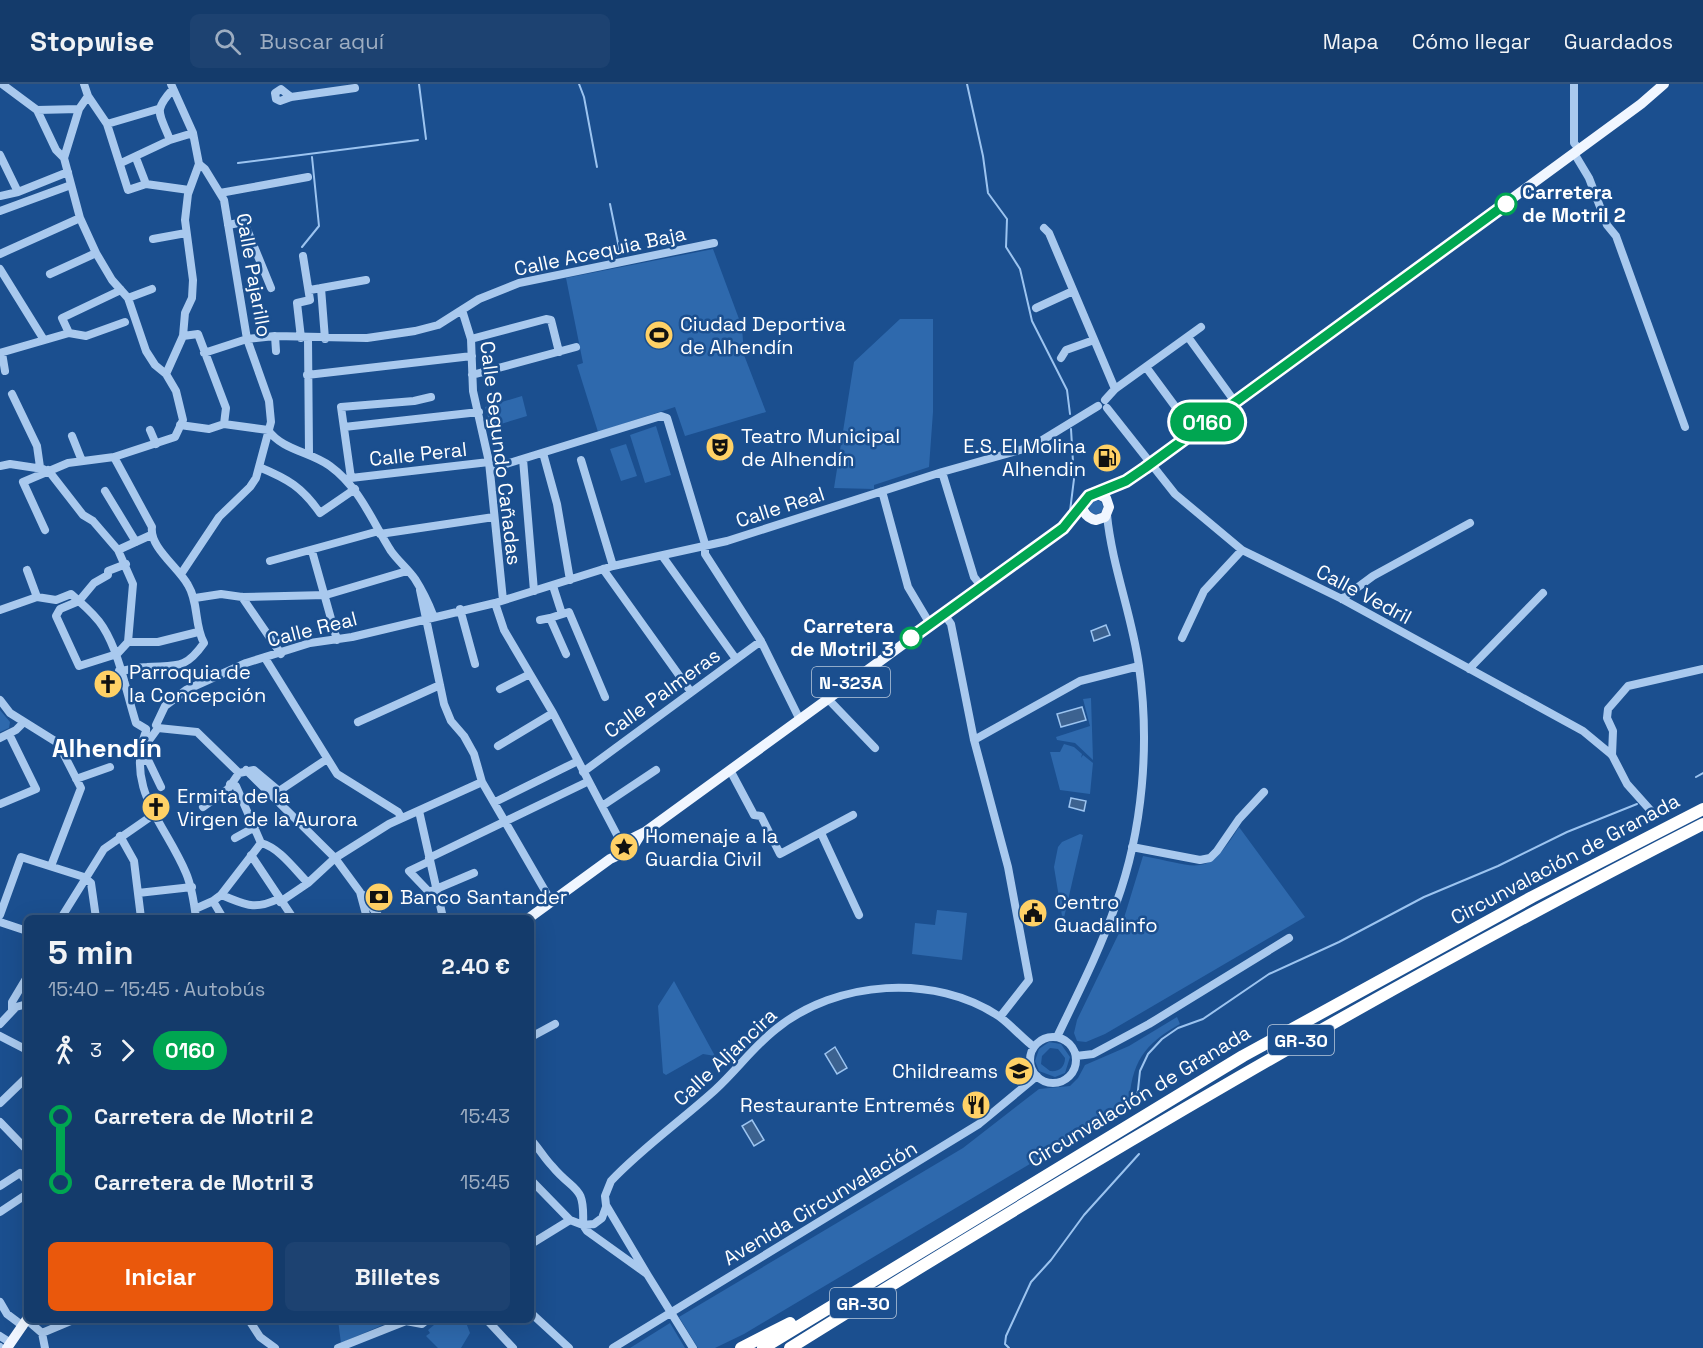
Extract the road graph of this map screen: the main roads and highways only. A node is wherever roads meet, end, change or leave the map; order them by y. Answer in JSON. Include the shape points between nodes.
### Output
{"nodes":[{"id":1,"x":1648,"y":84,"type":"edge"},
{"id":2,"x":1664,"y":84,"type":"edge"},
{"id":3,"x":1634,"y":108,"type":"junction"},
{"id":4,"x":1126,"y":481,"type":"junction"},
{"id":5,"x":1098,"y":494,"type":"junction"},
{"id":6,"x":1083,"y":505,"type":"junction"},
{"id":7,"x":1108,"y":510,"type":"junction"},
{"id":8,"x":1092,"y":519,"type":"junction"},
{"id":9,"x":1063,"y":528,"type":"junction"},
{"id":10,"x":1703,"y":808,"type":"edge"},
{"id":11,"x":1703,"y":824,"type":"edge"},
{"id":12,"x":533,"y":915,"type":"edge"},
{"id":13,"x":822,"y":1312,"type":"junction"},
{"id":14,"x":24,"y":1323,"type":"edge"},
{"id":15,"x":816,"y":1332,"type":"junction"},
{"id":16,"x":5,"y":1347,"type":"edge"},
{"id":17,"x":741,"y":1348,"type":"edge"},
{"id":18,"x":763,"y":1348,"type":"edge"},
{"id":19,"x":790,"y":1348,"type":"edge"},
{"id":20,"x":800,"y":1348,"type":"edge"}],
"edges":[{"from":1,"to":3,"type":"main road","number":"N-323A"},
{"from":2,"to":3,"type":"main road","number":"N-323A"},
{"from":3,"to":4,"type":"main road","number":"N-323A"},
{"from":4,"to":5,"type":"main road","number":"N-323A"},
{"from":4,"to":7,"type":"main road","number":"N-323A"},
{"from":5,"to":6,"type":"main road","number":"N-323A","via":[[1089,496]]},
{"from":5,"to":7,"type":"main road","via":[[1106,498]]},
{"from":6,"to":8,"type":"main road"},
{"from":6,"to":9,"type":"main road","number":"N-323A"},
{"from":7,"to":8,"type":"main road","number":"N-323A"},
{"from":8,"to":9,"type":"main road","number":"N-323A"},
{"from":9,"to":12,"type":"main road","number":"N-323A","via":[[624,843],[610,859]]},
{"from":10,"to":13,"type":"highway","name":"Circunvalación de Granada","number":"GR-30","via":[[1243,1056]]},
{"from":11,"to":15,"type":"highway","name":"Circunvalación de Granada","number":"GR-30","via":[[1475,943],[1257,1065]]},
{"from":13,"to":17,"type":"highway","via":[[799,1318]]},
{"from":13,"to":18,"type":"highway","name":"Circunvalación de Granada","number":"GR-30"},
{"from":14,"to":16,"type":"main road"},
{"from":15,"to":19,"type":"highway","name":"Circunvalación de Granada","number":"GR-30"},
{"from":15,"to":20,"type":"highway"}]}
